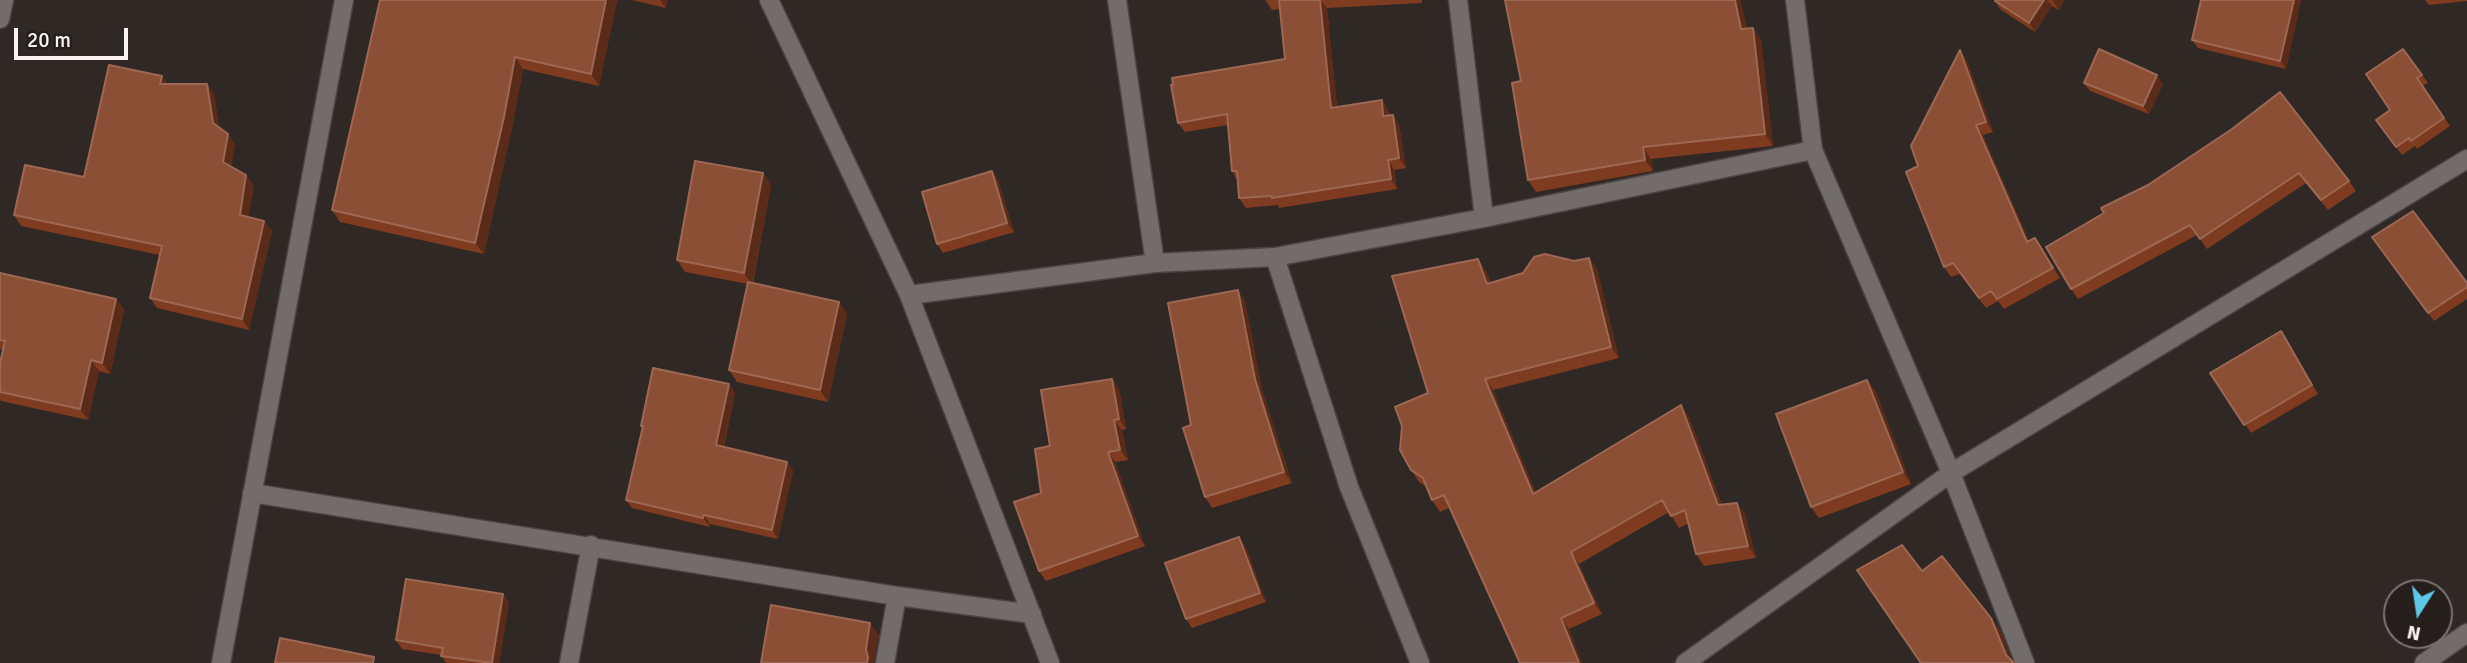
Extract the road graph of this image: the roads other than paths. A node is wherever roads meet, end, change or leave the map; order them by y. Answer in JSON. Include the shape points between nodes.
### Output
{"nodes":[{"id":1,"x":4,"y":0,"type":"edge"},
{"id":2,"x":344,"y":0,"type":"edge"},
{"id":3,"x":769,"y":0,"type":"edge"},
{"id":4,"x":1117,"y":0,"type":"edge"},
{"id":5,"x":1458,"y":0,"type":"edge"},
{"id":6,"x":1795,"y":0,"type":"edge"},
{"id":7,"x":0,"y":19,"type":"edge"},
{"id":8,"x":1813,"y":150,"type":"junction"},
{"id":9,"x":2467,"y":159,"type":"edge"},
{"id":10,"x":1483,"y":218,"type":"junction"},
{"id":11,"x":1275,"y":257,"type":"junction"},
{"id":12,"x":1155,"y":263,"type":"junction"},
{"id":13,"x":909,"y":295,"type":"junction"},
{"id":14,"x":1951,"y":473,"type":"junction"},
{"id":15,"x":252,"y":493,"type":"junction"},
{"id":16,"x":591,"y":545,"type":"junction"},
{"id":17,"x":897,"y":596,"type":"junction"},
{"id":18,"x":1031,"y":614,"type":"junction"},
{"id":19,"x":2467,"y":633,"type":"edge"},
{"id":20,"x":221,"y":663,"type":"edge"},
{"id":21,"x":569,"y":663,"type":"edge"},
{"id":22,"x":885,"y":663,"type":"edge"},
{"id":23,"x":1050,"y":663,"type":"edge"},
{"id":24,"x":1420,"y":663,"type":"edge"},
{"id":25,"x":1685,"y":663,"type":"edge"},
{"id":26,"x":2025,"y":663,"type":"edge"},
{"id":27,"x":2424,"y":663,"type":"edge"}],
"edges":[{"from":1,"to":7,"type":"street"},
{"from":2,"to":15,"type":"street"},
{"from":3,"to":13,"type":"street"},
{"from":4,"to":12,"type":"street"},
{"from":5,"to":10,"type":"street"},
{"from":6,"to":8,"type":"street"},
{"from":8,"to":10,"type":"street"},
{"from":8,"to":14,"type":"street"},
{"from":9,"to":14,"type":"street"},
{"from":10,"to":11,"type":"street"},
{"from":11,"to":12,"type":"street"},
{"from":11,"to":24,"type":"street","via":[[1349,487]]},
{"from":12,"to":13,"type":"street"},
{"from":13,"to":18,"type":"street"},
{"from":14,"to":25,"type":"street"},
{"from":14,"to":26,"type":"street"},
{"from":15,"to":16,"type":"street"},
{"from":15,"to":20,"type":"street"},
{"from":16,"to":17,"type":"street"},
{"from":16,"to":21,"type":"street"},
{"from":17,"to":18,"type":"street"},
{"from":17,"to":22,"type":"street"},
{"from":18,"to":23,"type":"street"},
{"from":19,"to":27,"type":"street"}]}
